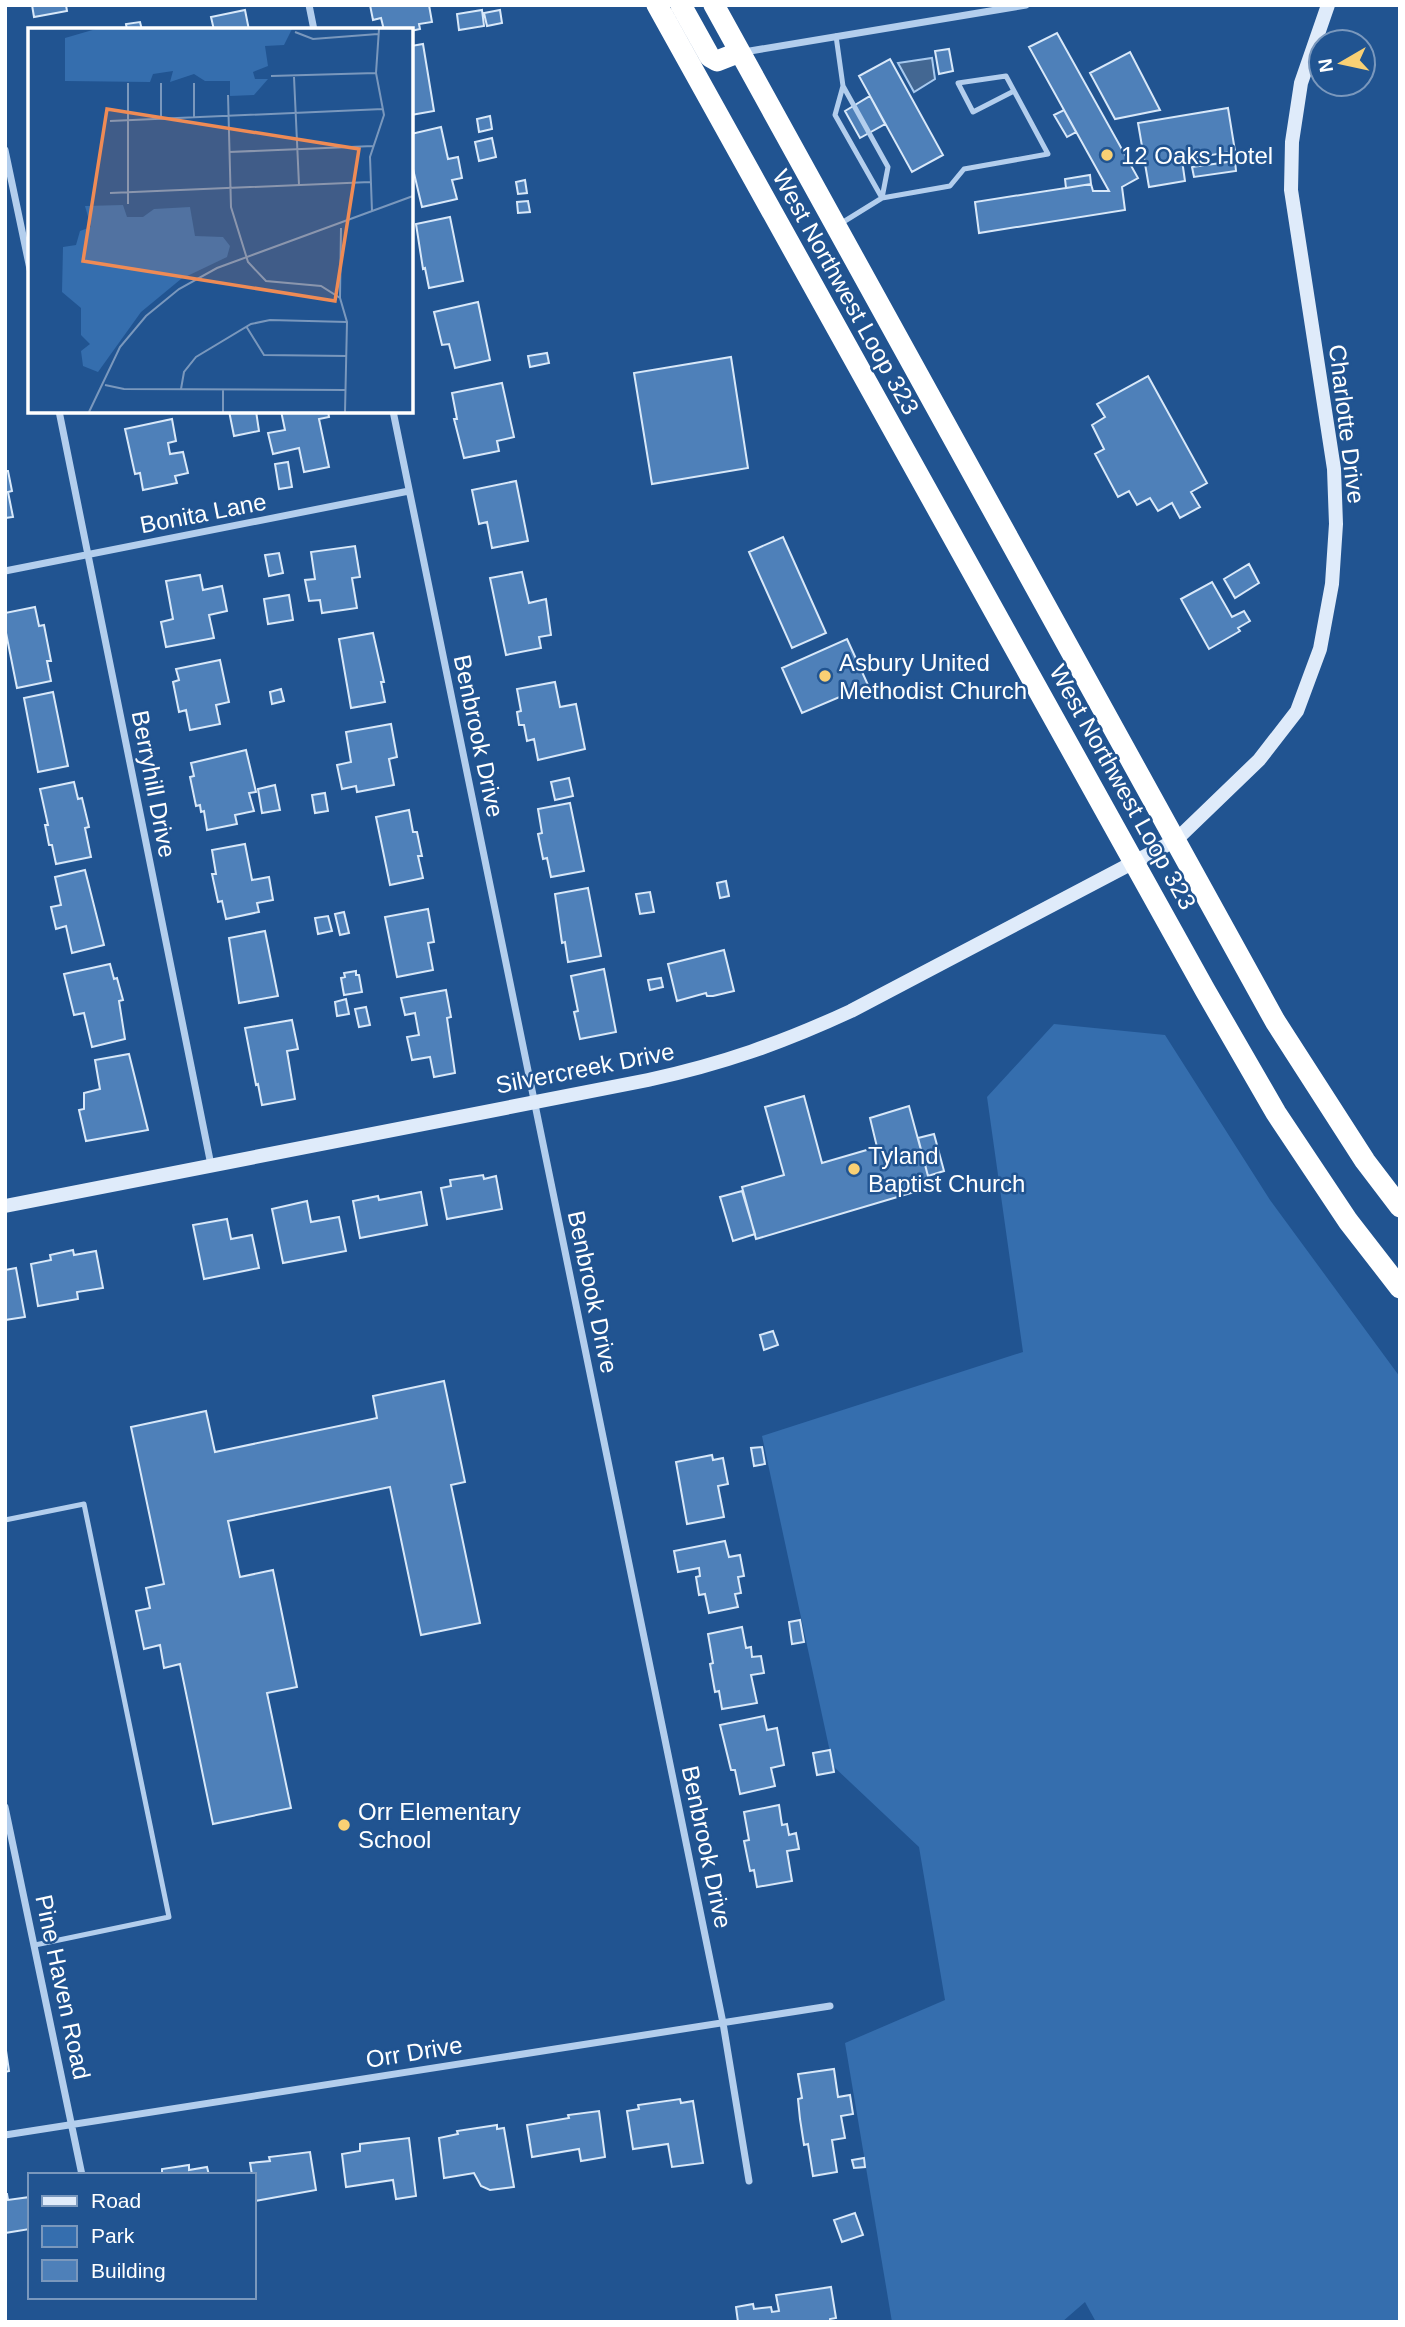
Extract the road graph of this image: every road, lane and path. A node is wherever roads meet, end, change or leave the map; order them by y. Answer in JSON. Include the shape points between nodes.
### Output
{"nodes":[{"id":1,"x":309,"y":5,"type":"edge"},
{"id":2,"x":657,"y":5,"type":"edge"},
{"id":3,"x":681,"y":5,"type":"edge"},
{"id":4,"x":714,"y":5,"type":"edge"},
{"id":5,"x":1026,"y":5,"type":"edge"},
{"id":6,"x":1328,"y":5,"type":"edge"},
{"id":7,"x":314,"y":28,"type":"edge"},
{"id":8,"x":836,"y":35,"type":"junction"},
{"id":9,"x":740,"y":52,"type":"junction"},
{"id":10,"x":844,"y":86,"type":"junction"},
{"id":11,"x":1014,"y":91,"type":"junction"},
{"id":12,"x":5,"y":150,"type":"edge"},
{"id":13,"x":882,"y":198,"type":"junction"},
{"id":14,"x":836,"y":226,"type":"junction"},
{"id":15,"x":28,"y":259,"type":"edge"},
{"id":16,"x":59,"y":413,"type":"edge"},
{"id":17,"x":393,"y":413,"type":"edge"},
{"id":18,"x":409,"y":491,"type":"junction"},
{"id":19,"x":89,"y":555,"type":"junction"},
{"id":20,"x":5,"y":571,"type":"edge"},
{"id":21,"x":1176,"y":840,"type":"junction"},
{"id":22,"x":1136,"y":862,"type":"junction"},
{"id":23,"x":534,"y":1102,"type":"junction"},
{"id":24,"x":211,"y":1165,"type":"junction"},
{"id":25,"x":5,"y":1206,"type":"edge"},
{"id":26,"x":1400,"y":1207,"type":"edge"},
{"id":27,"x":1400,"y":1288,"type":"edge"},
{"id":28,"x":5,"y":1520,"type":"edge"},
{"id":29,"x":5,"y":1807,"type":"edge"},
{"id":30,"x":7,"y":1828,"type":"edge"},
{"id":31,"x":35,"y":1945,"type":"junction"},
{"id":32,"x":830,"y":2006,"type":"dead end"},
{"id":33,"x":723,"y":2023,"type":"junction"},
{"id":34,"x":73,"y":2125,"type":"junction"},
{"id":35,"x":5,"y":2135,"type":"edge"},
{"id":36,"x":82,"y":2173,"type":"edge"},
{"id":37,"x":749,"y":2181,"type":"dead end"}],
"edges":[{"from":1,"to":7,"type":"street"},
{"from":2,"to":22,"type":"highway","name":"West Northwest Loop 323"},
{"from":3,"to":9,"type":"highway","via":[[709,57],[717,61]]},
{"from":4,"to":9,"type":"highway","name":"West Northwest Loop 323"},
{"from":5,"to":8,"type":"street"},
{"from":6,"to":21,"type":"street","name":"Charlotte Drive","via":[[1301,83],[1291,190],[1334,470],[1332,584],[1320,649],[1297,711],[1259,760]]},
{"from":8,"to":9,"type":"street"},
{"from":8,"to":10,"type":"lane"},
{"from":9,"to":14,"type":"highway","name":"West Northwest Loop 323"},
{"from":10,"to":13,"type":"lane","via":[[888,167]]},
{"from":10,"to":13,"type":"lane","via":[[835,115]]},
{"from":11,"to":11,"type":"lane","via":[[1006,76],[958,83],[973,112]]},
{"from":11,"to":13,"type":"lane","via":[[1048,154],[964,169],[950,186]]},
{"from":12,"to":15,"type":"street"},
{"from":13,"to":14,"type":"lane"},
{"from":14,"to":21,"type":"highway","name":"West Northwest Loop 323"},
{"from":16,"to":19,"type":"street","name":"Berryhill Drive"},
{"from":17,"to":18,"type":"street","name":"Benbrook Drive"},
{"from":18,"to":19,"type":"street","name":"Bonita Lane"},
{"from":18,"to":23,"type":"street","name":"Benbrook Drive"},
{"from":19,"to":20,"type":"street","name":"Bonita Lane"},
{"from":19,"to":24,"type":"street","name":"Berryhill Drive"},
{"from":21,"to":22,"type":"street","name":"Charlotte Drive"},
{"from":21,"to":26,"type":"highway","name":"West Northwest Loop 323","via":[[1275,1021]]},
{"from":22,"to":23,"type":"street","name":"Silvercreek Drive","via":[[851,1011],[778,1044],[707,1067]]},
{"from":22,"to":27,"type":"highway","name":"West Northwest Loop 323","via":[[1276,1113],[1348,1221]]},
{"from":23,"to":24,"type":"street","name":"Silvercreek Drive"},
{"from":23,"to":33,"type":"street","name":"Benbrook Drive"},
{"from":24,"to":25,"type":"street","name":"Silvercreek Drive"},
{"from":28,"to":31,"type":"lane","via":[[84,1503],[169,1917]]},
{"from":29,"to":30,"type":"street","name":"Pine Haven Road"},
{"from":30,"to":31,"type":"street","name":"Pine Haven Road"},
{"from":31,"to":34,"type":"street","name":"Pine Haven Road"},
{"from":32,"to":33,"type":"street","name":"Orr Drive"},
{"from":33,"to":34,"type":"street","name":"Orr Drive"},
{"from":33,"to":37,"type":"street","name":"Benbrook Drive"},
{"from":34,"to":35,"type":"street","name":"Orr Drive"},
{"from":34,"to":36,"type":"street","name":"Pine Haven Road"}]}
